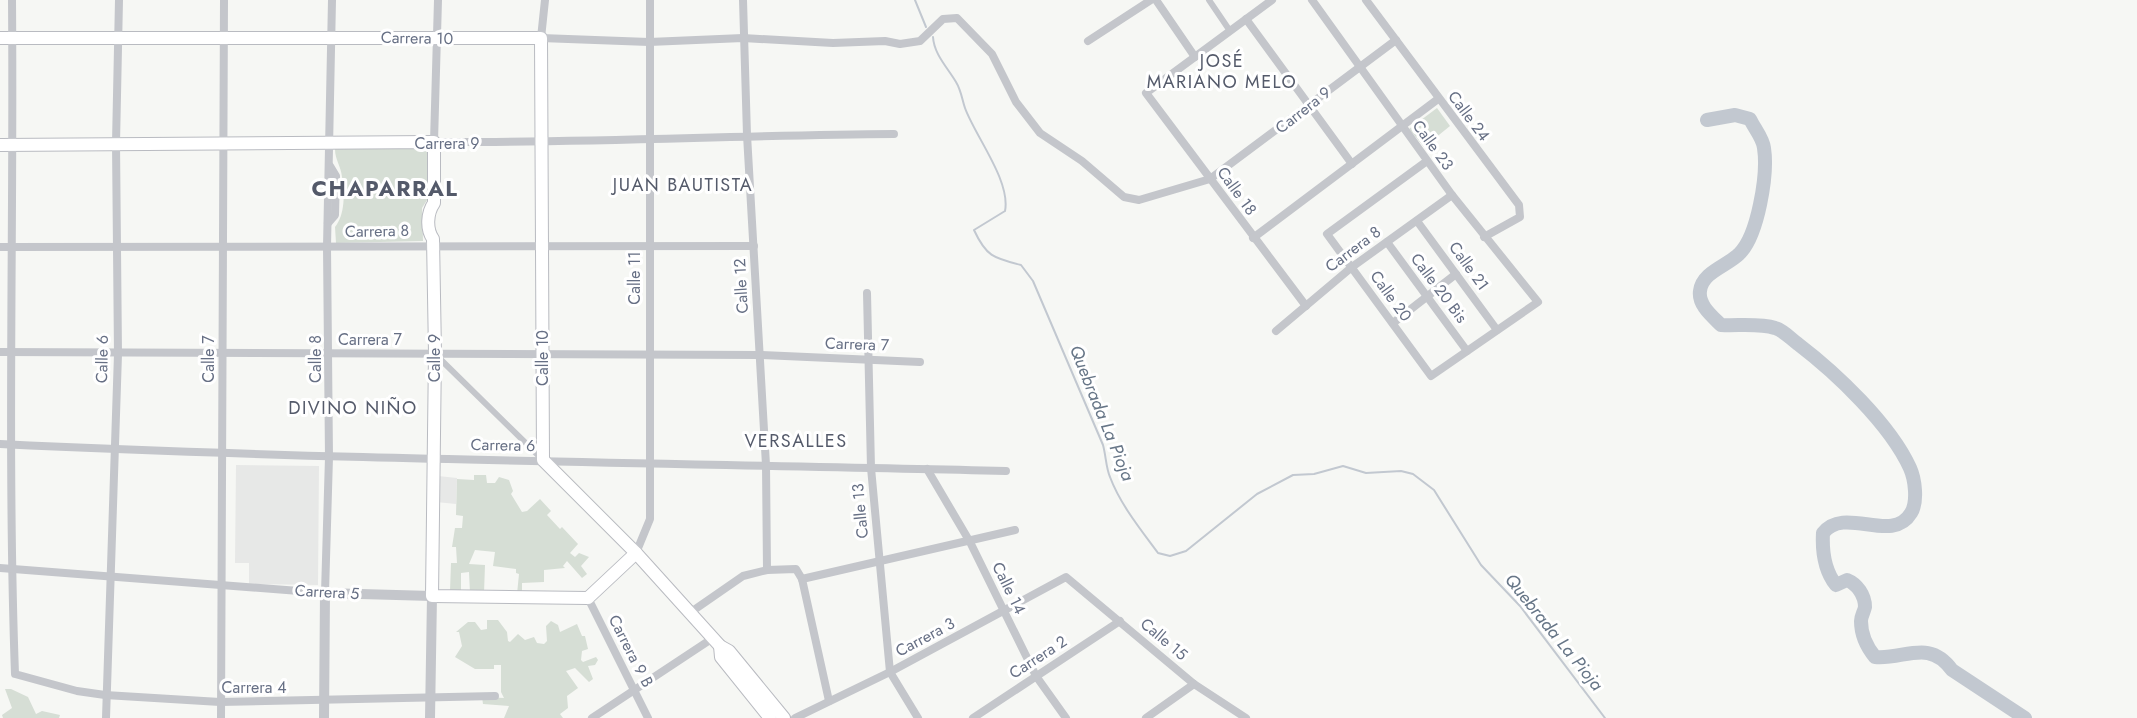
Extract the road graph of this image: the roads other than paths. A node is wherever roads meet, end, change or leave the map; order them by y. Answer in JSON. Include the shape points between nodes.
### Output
{"nodes":[{"id":1,"x":12,"y":0,"type":"edge"},
{"id":2,"x":119,"y":0,"type":"edge"},
{"id":3,"x":224,"y":0,"type":"edge"},
{"id":4,"x":332,"y":0,"type":"edge"},
{"id":5,"x":438,"y":0,"type":"edge"},
{"id":6,"x":545,"y":0,"type":"edge"},
{"id":7,"x":650,"y":0,"type":"edge"},
{"id":8,"x":744,"y":0,"type":"edge"},
{"id":9,"x":1150,"y":0,"type":"edge"},
{"id":10,"x":1156,"y":0,"type":"edge"},
{"id":11,"x":1209,"y":0,"type":"edge"},
{"id":12,"x":1272,"y":0,"type":"edge"},
{"id":13,"x":1312,"y":0,"type":"edge"},
{"id":14,"x":1366,"y":0,"type":"edge"},
{"id":15,"x":1260,"y":4,"type":"edge"},
{"id":16,"x":1246,"y":19,"type":"junction"},
{"id":17,"x":1230,"y":31,"type":"junction"},
{"id":18,"x":6,"y":38,"type":"edge"},
{"id":19,"x":118,"y":38,"type":"junction"},
{"id":20,"x":224,"y":38,"type":"junction"},
{"id":21,"x":332,"y":38,"type":"junction"},
{"id":22,"x":541,"y":38,"type":"junction"},
{"id":23,"x":743,"y":38,"type":"junction"},
{"id":24,"x":437,"y":39,"type":"junction"},
{"id":25,"x":1396,"y":40,"type":"junction"},
{"id":26,"x":1088,"y":41,"type":"dead end"},
{"id":27,"x":649,"y":42,"type":"junction"},
{"id":28,"x":1195,"y":57,"type":"junction"},
{"id":29,"x":1360,"y":66,"type":"junction"},
{"id":30,"x":1438,"y":99,"type":"junction"},
{"id":31,"x":1309,"y":105,"type":"junction"},
{"id":32,"x":1401,"y":127,"type":"junction"},
{"id":33,"x":894,"y":134,"type":"dead end"},
{"id":34,"x":747,"y":135,"type":"junction"},
{"id":35,"x":649,"y":141,"type":"junction"},
{"id":36,"x":434,"y":142,"type":"junction"},
{"id":37,"x":116,"y":143,"type":"junction"},
{"id":38,"x":541,"y":143,"type":"junction"},
{"id":39,"x":331,"y":144,"type":"junction"},
{"id":40,"x":6,"y":145,"type":"edge"},
{"id":41,"x":224,"y":145,"type":"junction"},
{"id":42,"x":1427,"y":161,"type":"junction"},
{"id":43,"x":1352,"y":164,"type":"junction"},
{"id":44,"x":1210,"y":179,"type":"junction"},
{"id":45,"x":1452,"y":195,"type":"junction"},
{"id":46,"x":1417,"y":221,"type":"junction"},
{"id":47,"x":1484,"y":237,"type":"junction"},
{"id":48,"x":1253,"y":238,"type":"junction"},
{"id":49,"x":1387,"y":242,"type":"junction"},
{"id":50,"x":433,"y":244,"type":"junction"},
{"id":51,"x":12,"y":246,"type":"junction"},
{"id":52,"x":542,"y":246,"type":"junction"},
{"id":53,"x":754,"y":246,"type":"junction"},
{"id":54,"x":0,"y":247,"type":"edge"},
{"id":55,"x":327,"y":247,"type":"junction"},
{"id":56,"x":118,"y":248,"type":"junction"},
{"id":57,"x":222,"y":248,"type":"junction"},
{"id":58,"x":648,"y":248,"type":"junction"},
{"id":59,"x":1352,"y":267,"type":"junction"},
{"id":60,"x":1456,"y":274,"type":"junction"},
{"id":61,"x":867,"y":293,"type":"dead end"},
{"id":62,"x":1427,"y":297,"type":"junction"},
{"id":63,"x":1306,"y":306,"type":"junction"},
{"id":64,"x":1393,"y":323,"type":"junction"},
{"id":65,"x":1497,"y":330,"type":"junction"},
{"id":66,"x":1276,"y":331,"type":"dead end"},
{"id":67,"x":1467,"y":351,"type":"junction"},
{"id":68,"x":0,"y":352,"type":"edge"},
{"id":69,"x":13,"y":352,"type":"junction"},
{"id":70,"x":224,"y":353,"type":"junction"},
{"id":71,"x":435,"y":353,"type":"junction"},
{"id":72,"x":118,"y":354,"type":"junction"},
{"id":73,"x":330,"y":354,"type":"junction"},
{"id":74,"x":542,"y":354,"type":"junction"},
{"id":75,"x":649,"y":355,"type":"junction"},
{"id":76,"x":759,"y":356,"type":"junction"},
{"id":77,"x":867,"y":359,"type":"junction"},
{"id":78,"x":920,"y":362,"type":"dead end"},
{"id":79,"x":0,"y":444,"type":"edge"},
{"id":80,"x":12,"y":445,"type":"junction"},
{"id":81,"x":114,"y":449,"type":"junction"},
{"id":82,"x":222,"y":454,"type":"junction"},
{"id":83,"x":329,"y":457,"type":"junction"},
{"id":84,"x":433,"y":459,"type":"junction"},
{"id":85,"x":543,"y":460,"type":"junction"},
{"id":86,"x":650,"y":461,"type":"junction"},
{"id":87,"x":766,"y":465,"type":"junction"},
{"id":88,"x":871,"y":468,"type":"junction"},
{"id":89,"x":927,"y":469,"type":"junction"},
{"id":90,"x":1006,"y":471,"type":"dead end"},
{"id":91,"x":1015,"y":530,"type":"dead end"},
{"id":92,"x":970,"y":542,"type":"junction"},
{"id":93,"x":636,"y":553,"type":"junction"},
{"id":94,"x":879,"y":562,"type":"junction"},
{"id":95,"x":0,"y":568,"type":"edge"},
{"id":96,"x":11,"y":569,"type":"junction"},
{"id":97,"x":767,"y":570,"type":"junction"},
{"id":98,"x":1066,"y":577,"type":"joint"},
{"id":99,"x":112,"y":579,"type":"junction"},
{"id":100,"x":802,"y":579,"type":"junction"},
{"id":101,"x":222,"y":586,"type":"junction"},
{"id":102,"x":325,"y":593,"type":"junction"},
{"id":103,"x":432,"y":596,"type":"junction"},
{"id":104,"x":588,"y":598,"type":"junction"},
{"id":105,"x":691,"y":612,"type":"junction"},
{"id":106,"x":1004,"y":612,"type":"junction"},
{"id":107,"x":1120,"y":621,"type":"junction"},
{"id":108,"x":716,"y":642,"type":"junction"},
{"id":109,"x":890,"y":672,"type":"junction"},
{"id":110,"x":1036,"y":676,"type":"junction"},
{"id":111,"x":1194,"y":684,"type":"junction"},
{"id":112,"x":633,"y":689,"type":"junction"},
{"id":113,"x":105,"y":695,"type":"junction"},
{"id":114,"x":495,"y":696,"type":"dead end"},
{"id":115,"x":429,"y":698,"type":"junction"},
{"id":116,"x":829,"y":701,"type":"junction"},
{"id":117,"x":220,"y":702,"type":"junction"},
{"id":118,"x":325,"y":702,"type":"junction"},
{"id":119,"x":106,"y":718,"type":"edge"},
{"id":120,"x":220,"y":718,"type":"edge"},
{"id":121,"x":324,"y":718,"type":"edge"},
{"id":122,"x":430,"y":718,"type":"edge"},
{"id":123,"x":592,"y":718,"type":"edge"},
{"id":124,"x":648,"y":718,"type":"edge"},
{"id":125,"x":770,"y":718,"type":"edge"},
{"id":126,"x":784,"y":718,"type":"edge"},
{"id":127,"x":795,"y":718,"type":"edge"},
{"id":128,"x":918,"y":718,"type":"edge"},
{"id":129,"x":973,"y":718,"type":"edge"},
{"id":130,"x":1066,"y":718,"type":"edge"},
{"id":131,"x":1146,"y":718,"type":"edge"},
{"id":132,"x":1246,"y":718,"type":"edge"}],
"edges":[{"from":1,"to":18,"type":"street"},
{"from":2,"to":19,"type":"street","name":"Calle 6"},
{"from":3,"to":20,"type":"street","name":"Calle 7"},
{"from":4,"to":21,"type":"street","name":"Calle 8"},
{"from":5,"to":24,"type":"street","name":"Calle 9"},
{"from":6,"to":22,"type":"street","name":"Calle 10"},
{"from":7,"to":27,"type":"street","name":"Calle 11"},
{"from":8,"to":23,"type":"street","name":"Calle 12"},
{"from":9,"to":26,"type":"street"},
{"from":10,"to":28,"type":"street"},
{"from":11,"to":17,"type":"street"},
{"from":12,"to":15,"type":"street"},
{"from":13,"to":29,"type":"street","name":"Calle 23"},
{"from":14,"to":25,"type":"street","name":"Calle 24"},
{"from":15,"to":16,"type":"street"},
{"from":16,"to":17,"type":"street"},
{"from":16,"to":31,"type":"street"},
{"from":17,"to":28,"type":"street"},
{"from":18,"to":19,"type":"main road","name":"Carrera 10"},
{"from":18,"to":40,"type":"street"},
{"from":19,"to":20,"type":"main road","name":"Carrera 10"},
{"from":19,"to":37,"type":"street","name":"Calle 6"},
{"from":20,"to":21,"type":"main road","name":"Carrera 10"},
{"from":20,"to":41,"type":"street","name":"Calle 7"},
{"from":21,"to":24,"type":"main road","name":"Carrera 10"},
{"from":21,"to":39,"type":"street","name":"Calle 8"},
{"from":22,"to":24,"type":"main road","name":"Carrera 10"},
{"from":22,"to":27,"type":"street","name":"Carrera 10"},
{"from":22,"to":38,"type":"main road","name":"Calle 10"},
{"from":23,"to":27,"type":"street","name":"Carrera 10"},
{"from":23,"to":34,"type":"street","name":"Calle 12"},
{"from":23,"to":44,"type":"street","name":"Carrera 10","via":[[900,44],[920,41],[943,20],[957,18],[992,54],[1031,123],[1124,197],[1139,200]]},
{"from":24,"to":36,"type":"street","name":"Calle 9"},
{"from":25,"to":29,"type":"street","name":"Carrera 9"},
{"from":25,"to":30,"type":"street","name":"Calle 24"},
{"from":27,"to":35,"type":"street","name":"Calle 11"},
{"from":28,"to":44,"type":"street","name":"Calle 18","via":[[1146,93]]},
{"from":29,"to":31,"type":"street","name":"Carrera 9"},
{"from":29,"to":32,"type":"street","name":"Calle 23"},
{"from":30,"to":32,"type":"street"},
{"from":30,"to":47,"type":"street","name":"Calle 24","via":[[1519,205],[1520,217]]},
{"from":31,"to":43,"type":"street"},
{"from":31,"to":44,"type":"street","name":"Carrera 9"},
{"from":32,"to":42,"type":"street","name":"Calle 23"},
{"from":32,"to":43,"type":"street"},
{"from":33,"to":34,"type":"street","name":"Carrera 9"},
{"from":34,"to":35,"type":"street","name":"Carrera 9"},
{"from":34,"to":53,"type":"street","name":"Calle 12"},
{"from":35,"to":38,"type":"street","name":"Carrera 9"},
{"from":35,"to":58,"type":"street","name":"Calle 11"},
{"from":36,"to":38,"type":"street","name":"Carrera 9"},
{"from":36,"to":39,"type":"main road","name":"Carrera 9"},
{"from":36,"to":50,"type":"main road","name":"Calle 9","via":[[434,203],[428,211]]},
{"from":37,"to":40,"type":"main road","name":"Carrera 9"},
{"from":37,"to":41,"type":"main road","name":"Carrera 9"},
{"from":37,"to":56,"type":"street","name":"Calle 6"},
{"from":38,"to":52,"type":"main road","name":"Calle 10"},
{"from":39,"to":41,"type":"main road","name":"Carrera 9"},
{"from":39,"to":55,"type":"street","name":"Calle 8"},
{"from":40,"to":51,"type":"street"},
{"from":41,"to":57,"type":"street","name":"Calle 7"},
{"from":42,"to":45,"type":"street","name":"Calle 23"},
{"from":42,"to":59,"type":"street","name":"Calle 20","via":[[1328,234]]},
{"from":43,"to":48,"type":"street"},
{"from":44,"to":48,"type":"street","name":"Calle 18"},
{"from":45,"to":46,"type":"street","name":"Carrera 8"},
{"from":45,"to":47,"type":"street","name":"Calle 23"},
{"from":46,"to":49,"type":"street","name":"Carrera 8"},
{"from":46,"to":60,"type":"street","name":"Calle 21"},
{"from":47,"to":65,"type":"street","name":"Calle 23","via":[[1538,302]]},
{"from":48,"to":63,"type":"street","name":"Calle 18"},
{"from":49,"to":59,"type":"street","name":"Carrera 8"},
{"from":49,"to":62,"type":"street","name":"Calle 20 Bis"},
{"from":50,"to":52,"type":"street","name":"Carrera 8"},
{"from":50,"to":55,"type":"street","name":"Carrera 8"},
{"from":50,"to":71,"type":"main road","name":"Calle 9"},
{"from":51,"to":54,"type":"street","name":"Carrera 8"},
{"from":51,"to":56,"type":"street","name":"Carrera 8"},
{"from":51,"to":69,"type":"street"},
{"from":52,"to":58,"type":"street","name":"Carrera 8"},
{"from":52,"to":74,"type":"main road","name":"Calle 10"},
{"from":53,"to":58,"type":"street","name":"Carrera 8"},
{"from":53,"to":76,"type":"street","name":"Calle 12"},
{"from":55,"to":57,"type":"street","name":"Carrera 8"},
{"from":55,"to":73,"type":"street","name":"Calle 8"},
{"from":56,"to":57,"type":"street","name":"Carrera 8"},
{"from":56,"to":72,"type":"street","name":"Calle 6"},
{"from":57,"to":70,"type":"street","name":"Calle 7"},
{"from":58,"to":75,"type":"street","name":"Calle 11"},
{"from":59,"to":63,"type":"street","name":"Carrera 8"},
{"from":59,"to":64,"type":"street","name":"Calle 20"},
{"from":60,"to":62,"type":"street"},
{"from":60,"to":65,"type":"street","name":"Calle 21"},
{"from":61,"to":77,"type":"street","name":"Calle 13"},
{"from":62,"to":64,"type":"street"},
{"from":62,"to":67,"type":"street","name":"Calle 20 Bis"},
{"from":63,"to":66,"type":"street","name":"Carrera 8"},
{"from":64,"to":67,"type":"street","name":"Calle 20","via":[[1431,376]]},
{"from":65,"to":67,"type":"street"},
{"from":68,"to":69,"type":"street","name":"Carrera 7"},
{"from":69,"to":72,"type":"street","name":"Carrera 7"},
{"from":69,"to":80,"type":"street"},
{"from":70,"to":72,"type":"street","name":"Carrera 7"},
{"from":70,"to":73,"type":"street","name":"Carrera 7"},
{"from":70,"to":82,"type":"street","name":"Calle 7"},
{"from":71,"to":73,"type":"street","name":"Carrera 7"},
{"from":71,"to":74,"type":"street","name":"Carrera 7"},
{"from":71,"to":84,"type":"main road","name":"Calle 9"},
{"from":71,"to":85,"type":"street"},
{"from":72,"to":81,"type":"street","name":"Calle 6"},
{"from":73,"to":83,"type":"street","name":"Calle 8"},
{"from":74,"to":75,"type":"street","name":"Carrera 7"},
{"from":74,"to":85,"type":"main road","name":"Calle 10"},
{"from":75,"to":76,"type":"street","name":"Carrera 7"},
{"from":75,"to":86,"type":"street","name":"Calle 11"},
{"from":76,"to":77,"type":"street","name":"Carrera 7"},
{"from":76,"to":87,"type":"street","name":"Calle 12"},
{"from":77,"to":78,"type":"street","name":"Carrera 7"},
{"from":77,"to":88,"type":"street","name":"Calle 13"},
{"from":79,"to":80,"type":"street","name":"Carrera 6"},
{"from":80,"to":81,"type":"street","name":"Carrera 6"},
{"from":80,"to":96,"type":"street"},
{"from":81,"to":82,"type":"street","name":"Carrera 6"},
{"from":81,"to":99,"type":"street","name":"Calle 6"},
{"from":82,"to":83,"type":"street","name":"Carrera 6"},
{"from":82,"to":101,"type":"street","name":"Calle 7"},
{"from":83,"to":84,"type":"street","name":"Carrera 6"},
{"from":83,"to":102,"type":"street","name":"Calle 8"},
{"from":84,"to":85,"type":"street","name":"Carrera 6"},
{"from":84,"to":103,"type":"main road","name":"Calle 9"},
{"from":85,"to":86,"type":"street","name":"Carrera 6"},
{"from":85,"to":93,"type":"main road"},
{"from":86,"to":87,"type":"street","name":"Carrera 6"},
{"from":86,"to":93,"type":"street","name":"Calle 11","via":[[650,519]]},
{"from":87,"to":88,"type":"street","name":"Carrera 6"},
{"from":87,"to":97,"type":"street","name":"Calle 12"},
{"from":88,"to":89,"type":"street","name":"Carrera 6"},
{"from":88,"to":94,"type":"street","name":"Calle 13"},
{"from":89,"to":90,"type":"street","name":"Carrera 6"},
{"from":89,"to":92,"type":"street","name":"Calle 14"},
{"from":91,"to":92,"type":"street"},
{"from":92,"to":94,"type":"street"},
{"from":92,"to":106,"type":"street","name":"Calle 14"},
{"from":93,"to":104,"type":"main road"},
{"from":93,"to":105,"type":"main road"},
{"from":94,"to":100,"type":"street"},
{"from":94,"to":109,"type":"street","name":"Calle 13"},
{"from":95,"to":96,"type":"street","name":"Carrera 5"},
{"from":96,"to":99,"type":"street","name":"Carrera 5"},
{"from":96,"to":113,"type":"street","name":"Carrera 4","via":[[15,674],[77,692]]},
{"from":97,"to":100,"type":"street","via":[[796,569]]},
{"from":97,"to":105,"type":"street","via":[[743,576]]},
{"from":98,"to":106,"type":"street","name":"Carrera 3"},
{"from":98,"to":107,"type":"street","name":"Calle 15"},
{"from":99,"to":101,"type":"street","name":"Carrera 5"},
{"from":99,"to":113,"type":"street","name":"Calle 6"},
{"from":100,"to":116,"type":"street"},
{"from":101,"to":102,"type":"street","name":"Carrera 5"},
{"from":101,"to":117,"type":"street","name":"Calle 7"},
{"from":102,"to":103,"type":"street","name":"Carrera 5"},
{"from":102,"to":118,"type":"street","name":"Calle 8"},
{"from":103,"to":104,"type":"main road","name":"Carrera 5"},
{"from":103,"to":115,"type":"street","name":"Calle 9"},
{"from":104,"to":112,"type":"street","name":"Carrera 9 B"},
{"from":105,"to":108,"type":"main road"},
{"from":106,"to":109,"type":"street","name":"Carrera 3"},
{"from":106,"to":110,"type":"street","name":"Calle 14"},
{"from":107,"to":110,"type":"street","name":"Carrera 2"},
{"from":107,"to":111,"type":"street","name":"Calle 15"},
{"from":108,"to":112,"type":"street"},
{"from":108,"to":125,"type":"main road","via":[[721,657]]},
{"from":108,"to":126,"type":"main road","via":[[729,651]]},
{"from":109,"to":116,"type":"street","name":"Carrera 3"},
{"from":109,"to":128,"type":"street","name":"Calle 13"},
{"from":110,"to":129,"type":"street","name":"Carrera 2"},
{"from":110,"to":130,"type":"street","name":"Calle 14"},
{"from":111,"to":131,"type":"street"},
{"from":111,"to":132,"type":"street","name":"Calle 15"},
{"from":112,"to":123,"type":"street"},
{"from":112,"to":124,"type":"street","name":"Carrera 9 B"},
{"from":113,"to":117,"type":"street","name":"Carrera 4"},
{"from":113,"to":119,"type":"street","name":"Calle 6"},
{"from":114,"to":115,"type":"street","name":"Carrera 4"},
{"from":115,"to":118,"type":"street","name":"Carrera 4"},
{"from":115,"to":122,"type":"street","name":"Calle 9"},
{"from":116,"to":127,"type":"street","name":"Carrera 3"},
{"from":117,"to":118,"type":"street","name":"Carrera 4"},
{"from":117,"to":120,"type":"street","name":"Calle 7"},
{"from":118,"to":121,"type":"street","name":"Calle 8"}]}
